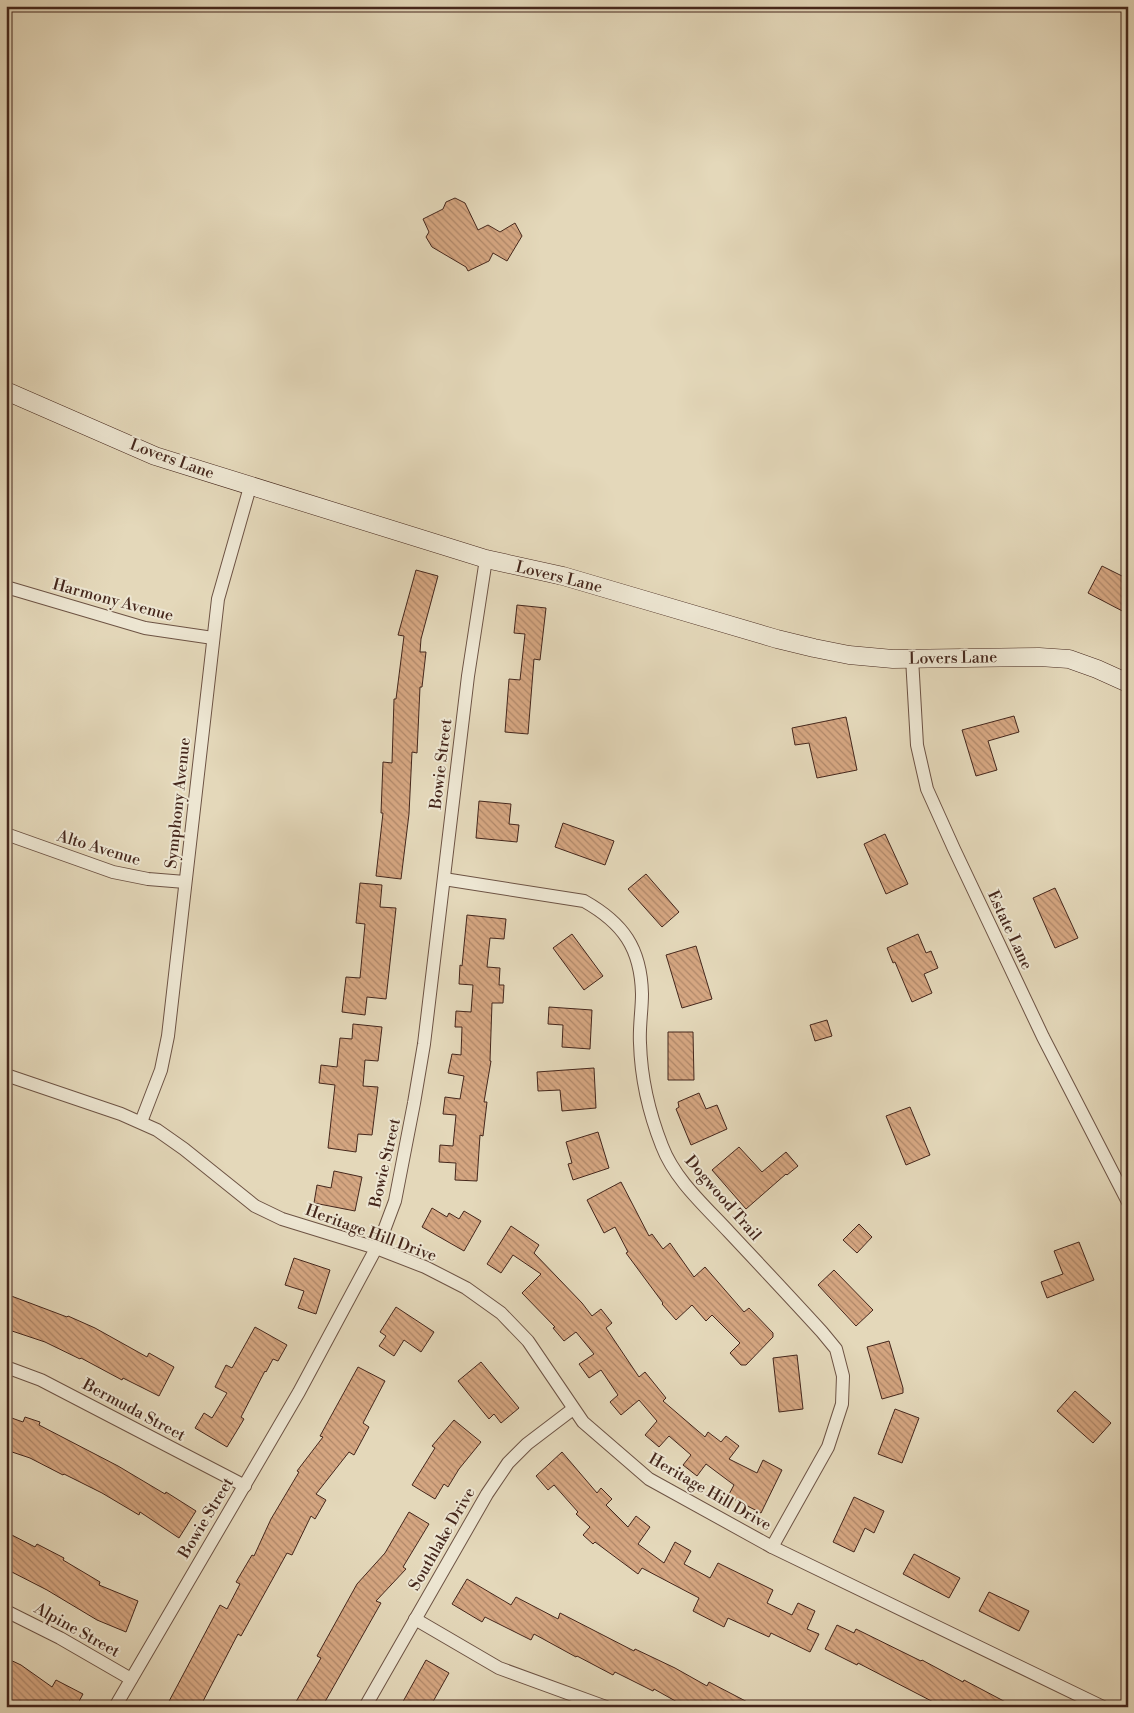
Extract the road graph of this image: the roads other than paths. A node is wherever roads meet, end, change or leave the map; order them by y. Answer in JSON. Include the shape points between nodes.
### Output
{"nodes":[{"id":1,"x":6,"y":391,"type":"edge"},
{"id":2,"x":250,"y":487,"type":"junction"},
{"id":3,"x":486,"y":559,"type":"junction"},
{"id":4,"x":6,"y":587,"type":"edge"},
{"id":5,"x":213,"y":638,"type":"junction"},
{"id":6,"x":912,"y":658,"type":"junction"},
{"id":7,"x":1128,"y":683,"type":"edge"},
{"id":8,"x":6,"y":834,"type":"edge"},
{"id":9,"x":444,"y":879,"type":"junction"},
{"id":10,"x":185,"y":882,"type":"junction"},
{"id":11,"x":6,"y":1075,"type":"edge"},
{"id":12,"x":141,"y":1122,"type":"junction"},
{"id":13,"x":1128,"y":1202,"type":"edge"},
{"id":14,"x":376,"y":1248,"type":"junction"},
{"id":15,"x":6,"y":1367,"type":"edge"},
{"id":16,"x":573,"y":1409,"type":"junction"},
{"id":17,"x":245,"y":1486,"type":"junction"},
{"id":18,"x":772,"y":1547,"type":"junction"},
{"id":19,"x":6,"y":1611,"type":"edge"},
{"id":20,"x":415,"y":1619,"type":"junction"},
{"id":21,"x":131,"y":1678,"type":"junction"},
{"id":22,"x":600,"y":1705,"type":"edge"},
{"id":23,"x":115,"y":1707,"type":"edge"},
{"id":24,"x":365,"y":1707,"type":"edge"},
{"id":25,"x":1103,"y":1707,"type":"edge"}],
"edges":[{"from":1,"to":2,"type":"street","name":"Lovers Lane","via":[[156,456]]},
{"from":2,"to":3,"type":"street","name":"Lovers Lane"},
{"from":2,"to":5,"type":"street","name":"Symphony Avenue","via":[[221,586]]},
{"from":3,"to":6,"type":"street","name":"Lovers Lane","via":[[563,576],[814,648],[849,655]]},
{"from":3,"to":9,"type":"street","name":"Bowie Street","via":[[468,676]]},
{"from":4,"to":5,"type":"street","name":"Harmony Avenue","via":[[145,628]]},
{"from":5,"to":10,"type":"street","name":"Symphony Avenue"},
{"from":6,"to":7,"type":"street","name":"Lovers Lane","via":[[1068,659]]},
{"from":6,"to":13,"type":"street","name":"Estate Lane","via":[[917,745],[927,789],[1043,1037]]},
{"from":8,"to":10,"type":"street","name":"Alto Avenue","via":[[113,872]]},
{"from":9,"to":14,"type":"street","name":"Bowie Street","via":[[424,1044],[396,1201]]},
{"from":9,"to":18,"type":"street","name":"Dogwood Trail","via":[[584,901],[622,928],[640,969],[642,1079],[662,1147],[674,1170],[701,1202],[836,1349],[843,1376],[842,1404],[828,1447]]},
{"from":10,"to":12,"type":"street","name":"Symphony Avenue","via":[[165,1054]]},
{"from":11,"to":12,"type":"street","name":"Heritage Hill Drive"},
{"from":12,"to":14,"type":"street","name":"Heritage Hill Drive","via":[[169,1138],[267,1212]]},
{"from":14,"to":16,"type":"street","name":"Heritage Hill Drive","via":[[425,1267],[466,1288],[501,1313],[528,1341]]},
{"from":14,"to":17,"type":"street","name":"Bowie Street"},
{"from":15,"to":17,"type":"street","name":"Bermuda Street","via":[[41,1380]]},
{"from":16,"to":18,"type":"street","name":"Heritage Hill Drive","via":[[583,1422],[648,1479]]},
{"from":16,"to":20,"type":"street","name":"Southlake Drive","via":[[508,1463]]},
{"from":17,"to":21,"type":"street","name":"Bowie Street"},
{"from":18,"to":25,"type":"street","name":"Heritage Hill Drive"},
{"from":19,"to":21,"type":"street","name":"Alpine Street"},
{"from":20,"to":22,"type":"street","via":[[499,1668]]},
{"from":20,"to":24,"type":"street","name":"Southlake Drive"},
{"from":21,"to":23,"type":"street","name":"Bowie Street"}]}
